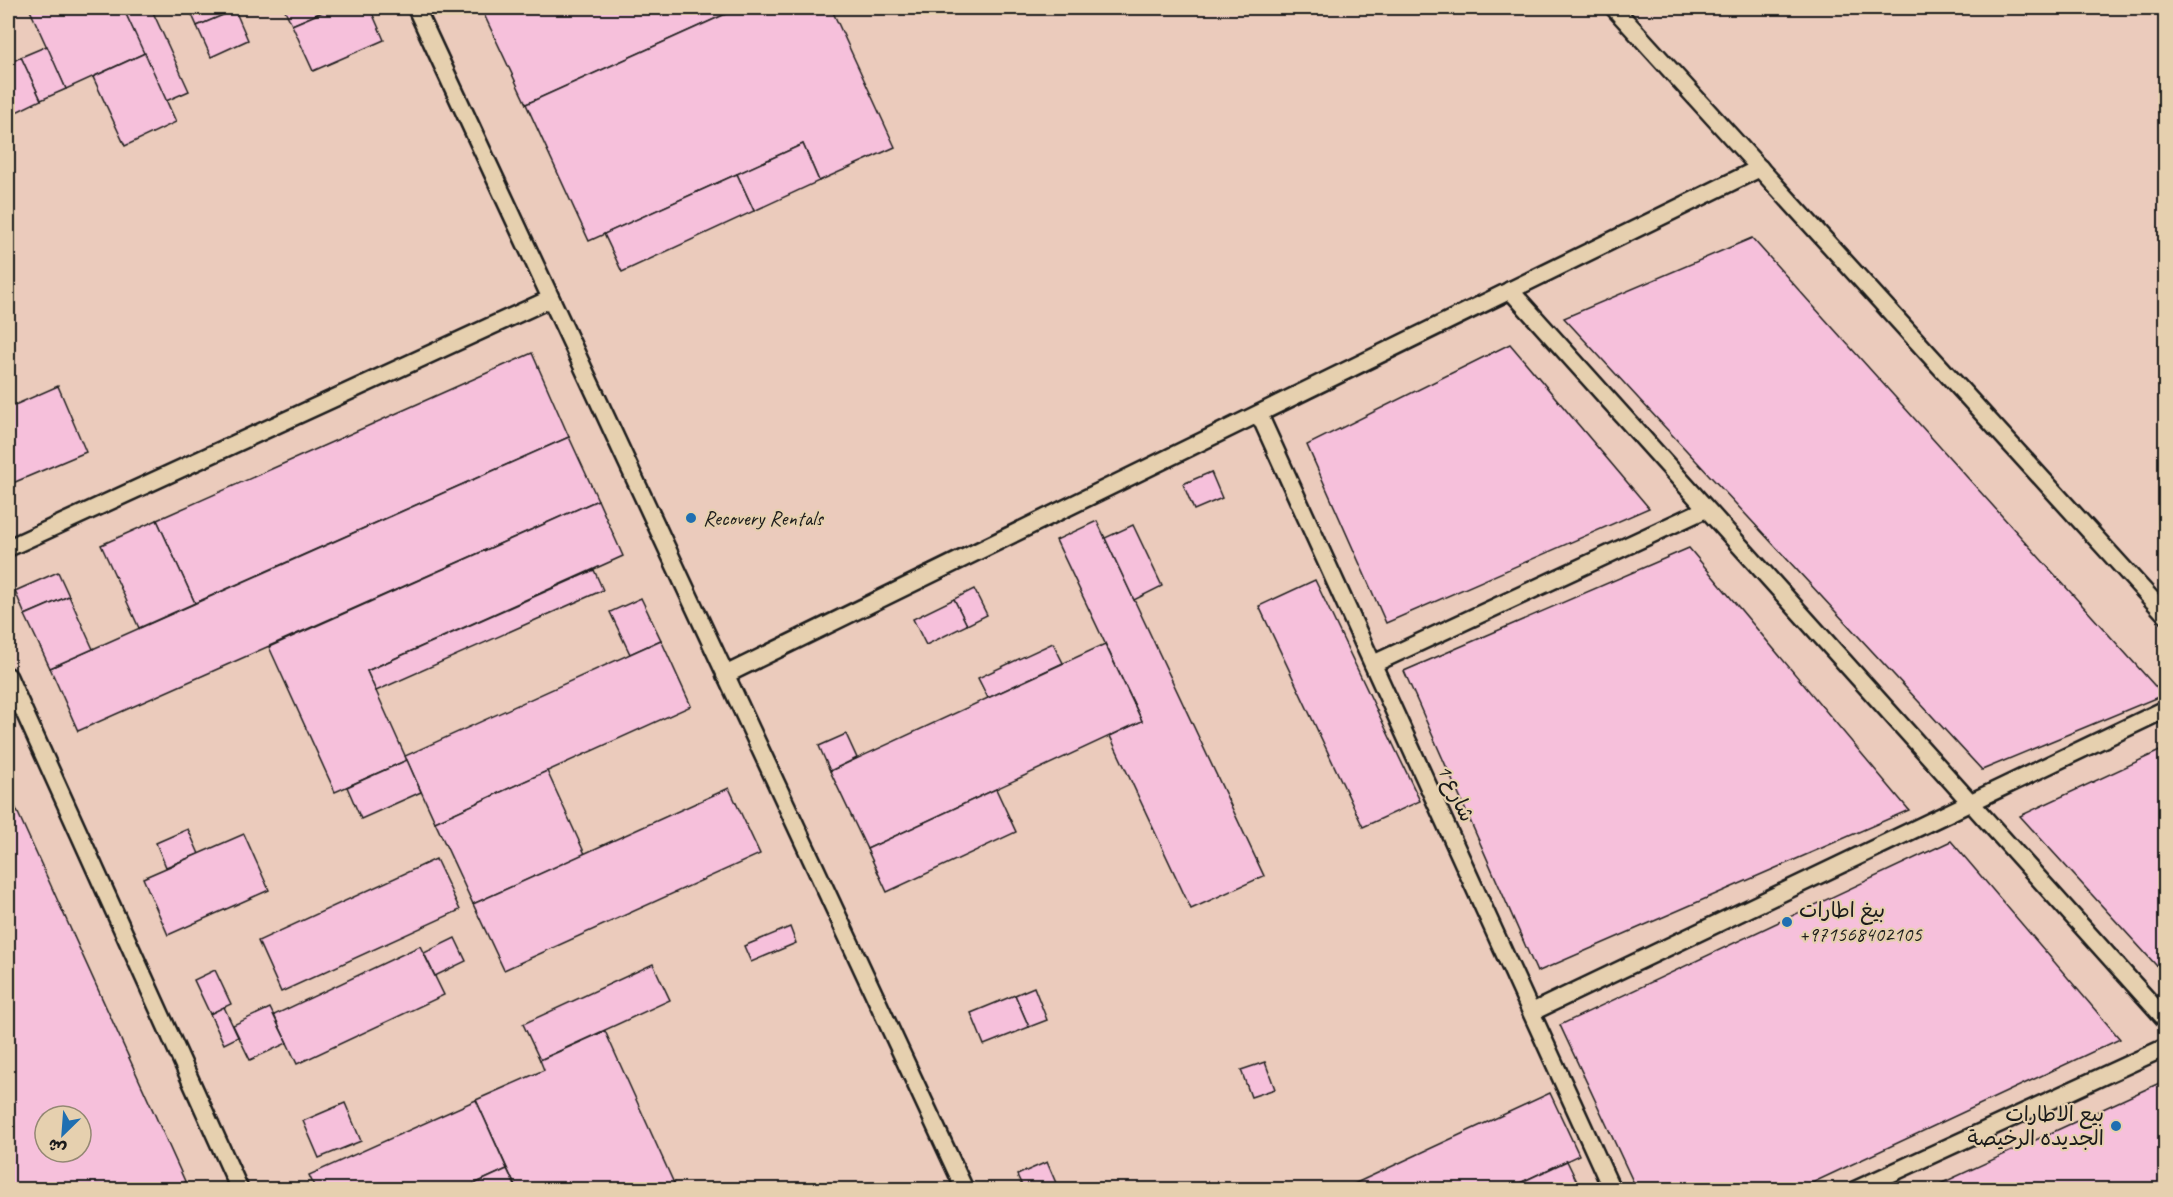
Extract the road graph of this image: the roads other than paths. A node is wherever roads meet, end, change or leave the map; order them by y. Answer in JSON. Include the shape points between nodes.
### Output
{"nodes":[{"id":1,"x":416,"y":8,"type":"edge"},
{"id":2,"x":1614,"y":8,"type":"edge"},
{"id":3,"x":1760,"y":168,"type":"junction"},
{"id":4,"x":1510,"y":291,"type":"junction"},
{"id":5,"x":550,"y":299,"type":"junction"},
{"id":6,"x":1259,"y":414,"type":"junction"},
{"id":7,"x":1706,"y":509,"type":"junction"},
{"id":8,"x":8,"y":548,"type":"edge"},
{"id":9,"x":2166,"y":615,"type":"edge"},
{"id":10,"x":1373,"y":664,"type":"junction"},
{"id":11,"x":725,"y":675,"type":"junction"},
{"id":12,"x":8,"y":676,"type":"edge"},
{"id":13,"x":2166,"y":709,"type":"edge"},
{"id":14,"x":1969,"y":801,"type":"junction"},
{"id":15,"x":1532,"y":1012,"type":"junction"},
{"id":16,"x":2166,"y":1020,"type":"edge"},
{"id":17,"x":2166,"y":1047,"type":"edge"},
{"id":18,"x":240,"y":1190,"type":"edge"},
{"id":19,"x":964,"y":1190,"type":"edge"},
{"id":20,"x":1612,"y":1190,"type":"edge"},
{"id":21,"x":1855,"y":1190,"type":"edge"}],
"edges":[{"from":1,"to":5,"type":"lane"},
{"from":2,"to":3,"type":"lane"},
{"from":3,"to":4,"type":"lane"},
{"from":3,"to":9,"type":"lane"},
{"from":4,"to":6,"type":"lane"},
{"from":4,"to":7,"type":"lane"},
{"from":5,"to":8,"type":"lane"},
{"from":5,"to":11,"type":"lane"},
{"from":6,"to":10,"type":"lane","name":"شارع 1"},
{"from":6,"to":11,"type":"lane"},
{"from":7,"to":10,"type":"lane"},
{"from":7,"to":14,"type":"lane"},
{"from":10,"to":15,"type":"lane","name":"شارع 1"},
{"from":11,"to":19,"type":"lane"},
{"from":12,"to":18,"type":"lane"},
{"from":13,"to":14,"type":"lane"},
{"from":14,"to":15,"type":"lane"},
{"from":14,"to":16,"type":"lane"},
{"from":15,"to":20,"type":"lane","name":"شارع 1"},
{"from":17,"to":21,"type":"lane"}]}
